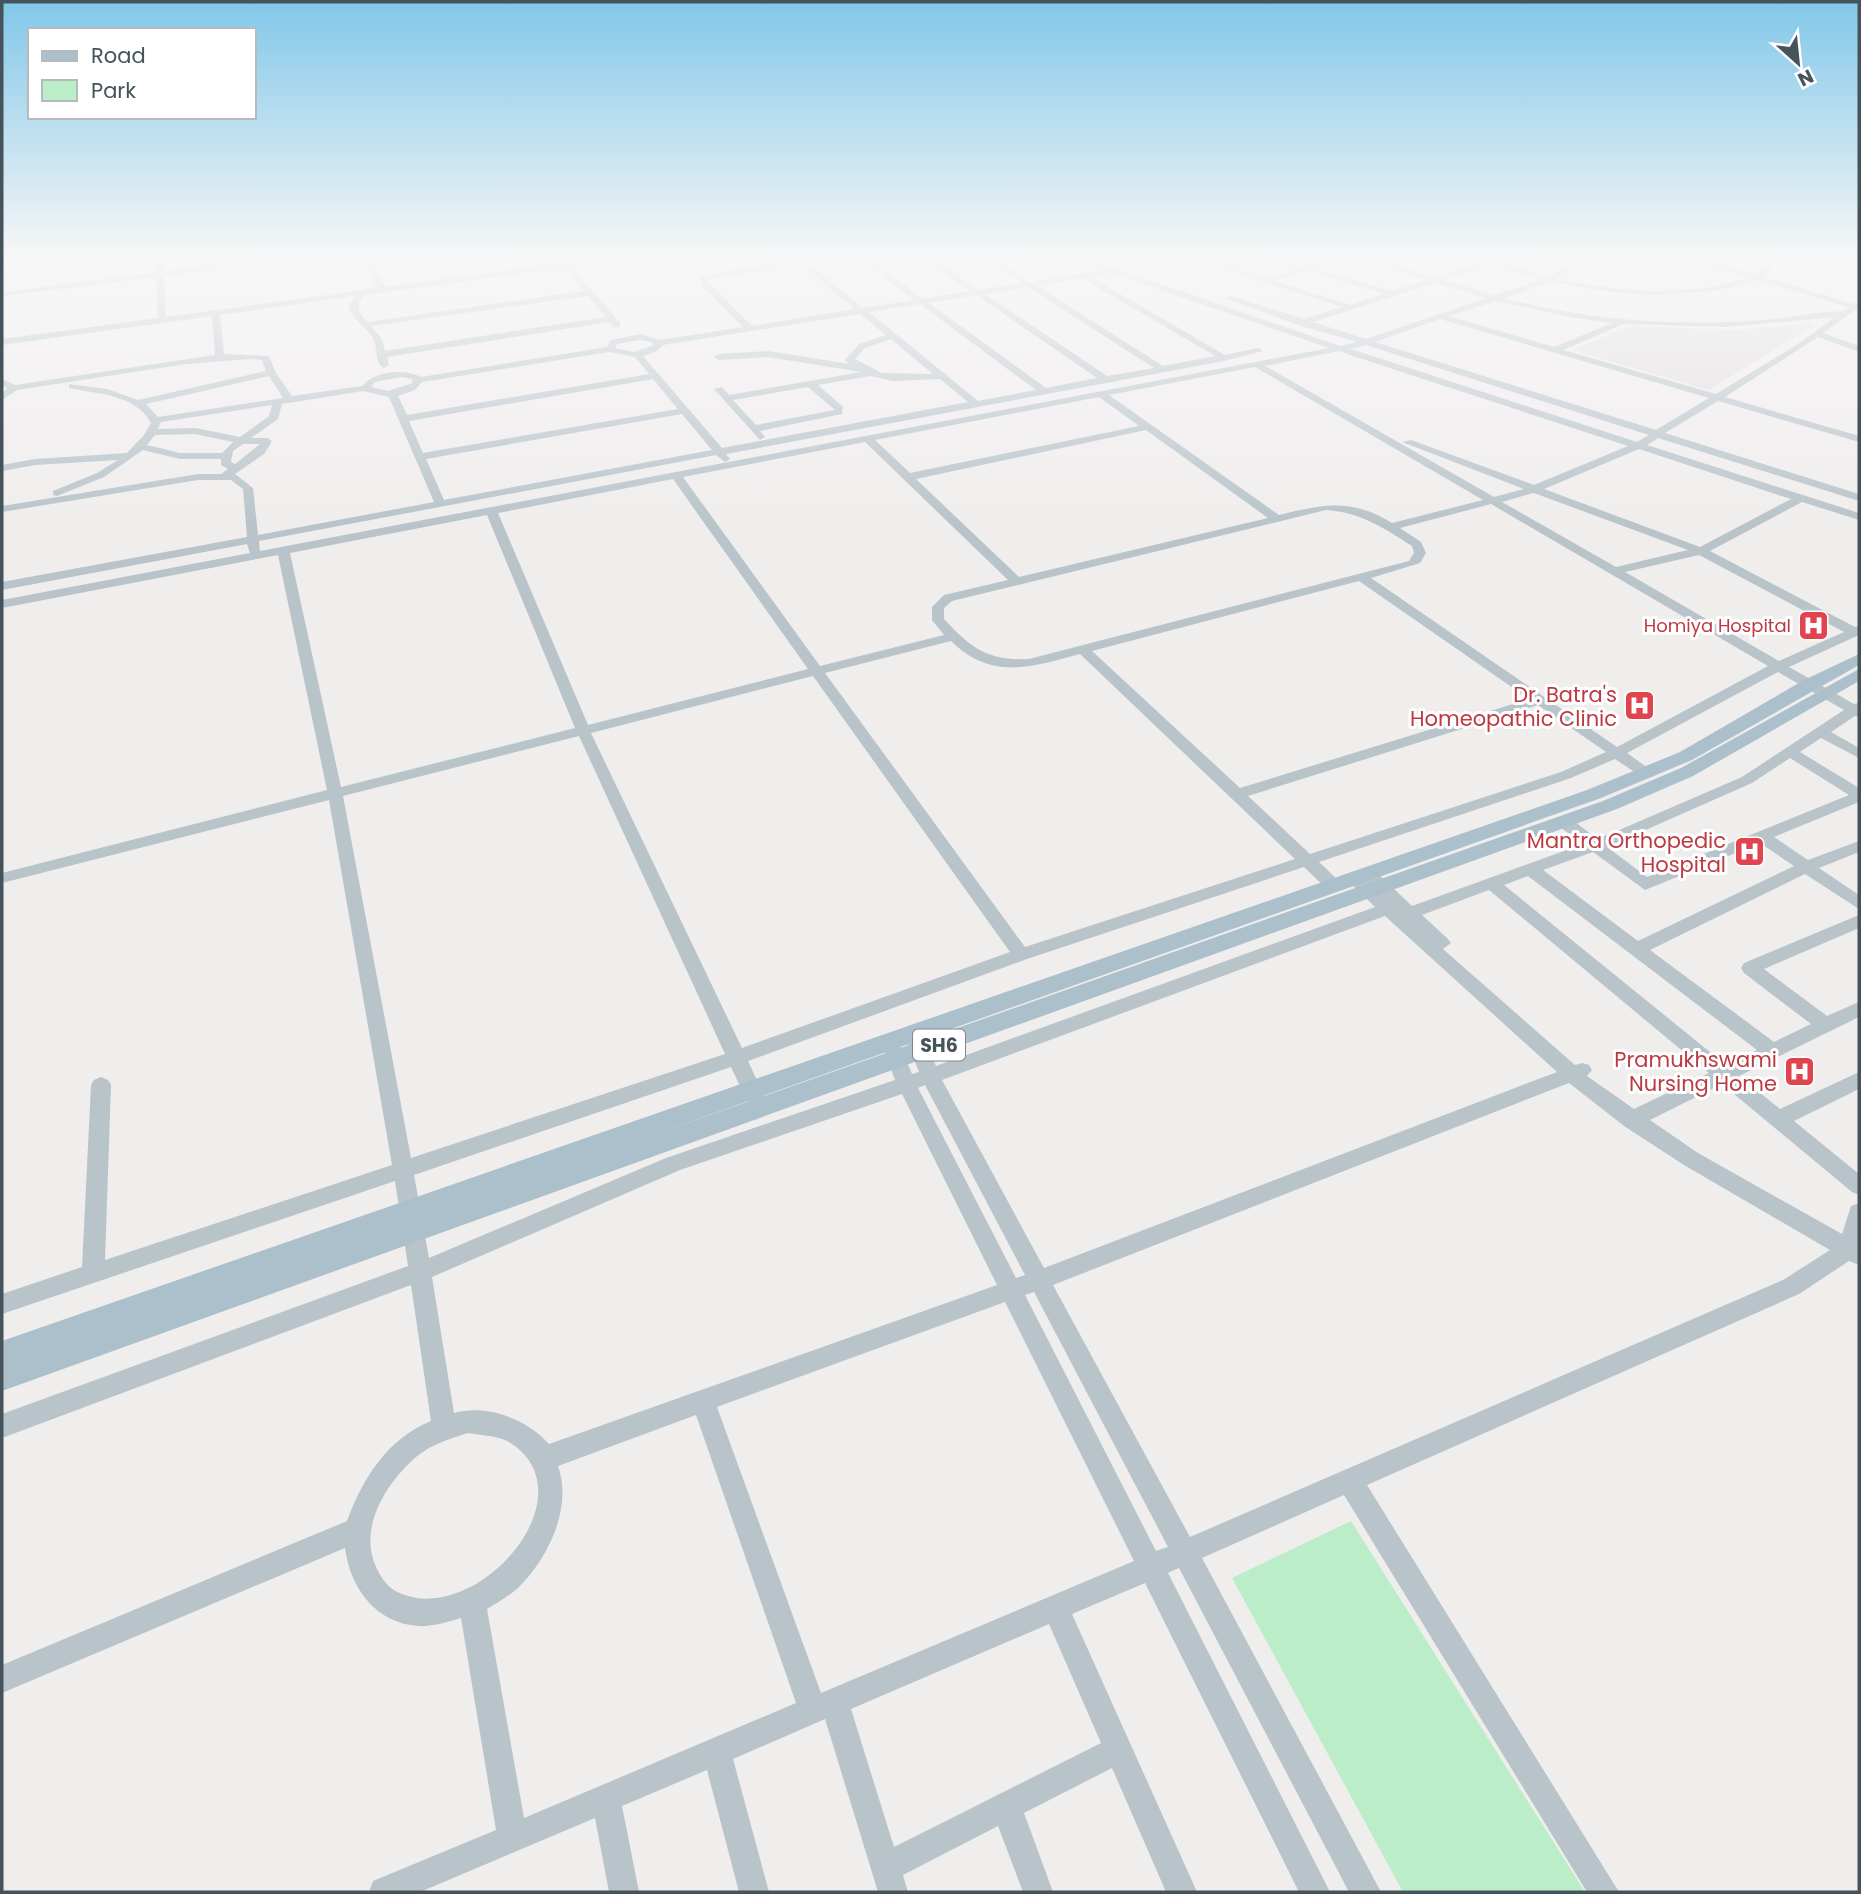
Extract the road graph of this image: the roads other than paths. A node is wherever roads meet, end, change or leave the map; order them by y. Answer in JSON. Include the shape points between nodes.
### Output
{"nodes":[{"id":1,"x":219,"y":347,"type":"edge"},
{"id":2,"x":379,"y":347,"type":"edge"},
{"id":3,"x":429,"y":347,"type":"edge"},
{"id":4,"x":656,"y":347,"type":"edge"},
{"id":5,"x":860,"y":347,"type":"edge"},
{"id":6,"x":906,"y":347,"type":"edge"},
{"id":7,"x":984,"y":347,"type":"edge"},
{"id":8,"x":1058,"y":347,"type":"edge"},
{"id":9,"x":1128,"y":347,"type":"edge"},
{"id":10,"x":1206,"y":347,"type":"edge"},
{"id":11,"x":1279,"y":347,"type":"edge"},
{"id":12,"x":1385,"y":347,"type":"edge"},
{"id":13,"x":1545,"y":347,"type":"edge"},
{"id":14,"x":1561,"y":347,"type":"edge"},
{"id":15,"x":1796,"y":347,"type":"edge"},
{"id":16,"x":1346,"y":348,"type":"joint"},
{"id":17,"x":610,"y":349,"type":"joint"},
{"id":18,"x":1554,"y":350,"type":"junction"},
{"id":19,"x":638,"y":354,"type":"junction"},
{"id":20,"x":380,"y":355,"type":"junction"},
{"id":21,"x":719,"y":357,"type":"dead end"},
{"id":22,"x":220,"y":358,"type":"junction"},
{"id":23,"x":1224,"y":358,"type":"junction"},
{"id":24,"x":1257,"y":365,"type":"junction"},
{"id":25,"x":858,"y":368,"type":"junction"},
{"id":26,"x":1162,"y":369,"type":"junction"},
{"id":27,"x":271,"y":373,"type":"junction"},
{"id":28,"x":871,"y":373,"type":"junction"},
{"id":29,"x":112,"y":374,"type":"junction"},
{"id":30,"x":388,"y":375,"type":"junction"},
{"id":31,"x":656,"y":376,"type":"junction"},
{"id":32,"x":942,"y":376,"type":"junction"},
{"id":33,"x":419,"y":380,"type":"junction"},
{"id":34,"x":1106,"y":380,"type":"junction"},
{"id":35,"x":2,"y":382,"type":"edge"},
{"id":36,"x":48,"y":383,"type":"junction"},
{"id":37,"x":811,"y":384,"type":"junction"},
{"id":38,"x":14,"y":388,"type":"junction"},
{"id":39,"x":365,"y":388,"type":"junction"},
{"id":40,"x":94,"y":389,"type":"junction"},
{"id":41,"x":719,"y":389,"type":"dead end"},
{"id":42,"x":1044,"y":391,"type":"junction"},
{"id":43,"x":392,"y":393,"type":"junction"},
{"id":44,"x":1102,"y":395,"type":"junction"},
{"id":45,"x":2,"y":397,"type":"edge"},
{"id":46,"x":727,"y":398,"type":"junction"},
{"id":47,"x":1717,"y":398,"type":"junction"},
{"id":48,"x":284,"y":400,"type":"junction"},
{"id":49,"x":137,"y":403,"type":"junction"},
{"id":50,"x":976,"y":404,"type":"junction"},
{"id":51,"x":685,"y":411,"type":"junction"},
{"id":52,"x":403,"y":419,"type":"junction"},
{"id":53,"x":156,"y":420,"type":"junction"},
{"id":54,"x":240,"y":426,"type":"junction"},
{"id":55,"x":1148,"y":427,"type":"junction"},
{"id":56,"x":1364,"y":427,"type":"junction"},
{"id":57,"x":753,"y":429,"type":"junction"},
{"id":58,"x":152,"y":432,"type":"junction"},
{"id":59,"x":1658,"y":434,"type":"junction"},
{"id":60,"x":869,"y":439,"type":"junction"},
{"id":61,"x":1859,"y":439,"type":"edge"},
{"id":62,"x":765,"y":443,"type":"junction"},
{"id":63,"x":1641,"y":444,"type":"junction"},
{"id":64,"x":141,"y":447,"type":"junction"},
{"id":65,"x":719,"y":452,"type":"junction"},
{"id":66,"x":131,"y":456,"type":"junction"},
{"id":67,"x":226,"y":456,"type":"junction"},
{"id":68,"x":419,"y":457,"type":"junction"},
{"id":69,"x":731,"y":466,"type":"junction"},
{"id":70,"x":2,"y":468,"type":"edge"},
{"id":71,"x":237,"y":468,"type":"junction"},
{"id":72,"x":225,"y":476,"type":"junction"},
{"id":73,"x":676,"y":476,"type":"junction"},
{"id":74,"x":908,"y":477,"type":"junction"},
{"id":75,"x":1536,"y":488,"type":"junction"},
{"id":76,"x":1801,"y":498,"type":"junction"},
{"id":77,"x":1859,"y":498,"type":"edge"},
{"id":78,"x":1494,"y":502,"type":"junction"},
{"id":79,"x":440,"y":504,"type":"junction"},
{"id":80,"x":5,"y":508,"type":"edge"},
{"id":81,"x":492,"y":511,"type":"junction"},
{"id":82,"x":1859,"y":515,"type":"edge"},
{"id":83,"x":1276,"y":518,"type":"junction"},
{"id":84,"x":1391,"y":527,"type":"junction"},
{"id":85,"x":252,"y":539,"type":"junction"},
{"id":86,"x":283,"y":551,"type":"junction"},
{"id":87,"x":1701,"y":551,"type":"junction"},
{"id":88,"x":255,"y":556,"type":"junction"},
{"id":89,"x":1615,"y":571,"type":"junction"},
{"id":90,"x":1361,"y":577,"type":"junction"},
{"id":91,"x":1016,"y":581,"type":"junction"},
{"id":92,"x":2,"y":586,"type":"edge"},
{"id":93,"x":2,"y":605,"type":"edge"},
{"id":94,"x":1857,"y":631,"type":"edge"},
{"id":95,"x":954,"y":636,"type":"junction"},
{"id":96,"x":1083,"y":649,"type":"junction"},
{"id":97,"x":1859,"y":659,"type":"edge"},
{"id":98,"x":1779,"y":666,"type":"junction"},
{"id":99,"x":818,"y":671,"type":"junction"},
{"id":100,"x":1859,"y":674,"type":"edge"},
{"id":101,"x":1817,"y":688,"type":"junction"},
{"id":102,"x":1539,"y":700,"type":"junction"},
{"id":103,"x":1858,"y":710,"type":"edge"},
{"id":104,"x":583,"y":730,"type":"junction"},
{"id":105,"x":1821,"y":732,"type":"junction"},
{"id":106,"x":1790,"y":752,"type":"junction"},
{"id":107,"x":1616,"y":753,"type":"junction"},
{"id":108,"x":1859,"y":754,"type":"edge"},
{"id":109,"x":1647,"y":774,"type":"junction"},
{"id":110,"x":335,"y":793,"type":"junction"},
{"id":111,"x":1237,"y":794,"type":"junction"},
{"id":112,"x":1859,"y":796,"type":"edge"},
{"id":113,"x":1563,"y":821,"type":"junction"},
{"id":114,"x":1761,"y":836,"type":"junction"},
{"id":115,"x":1594,"y":845,"type":"junction"},
{"id":116,"x":1859,"y":846,"type":"edge"},
{"id":117,"x":1305,"y":859,"type":"junction"},
{"id":118,"x":1806,"y":867,"type":"junction"},
{"id":119,"x":1530,"y":869,"type":"junction"},
{"id":120,"x":2,"y":878,"type":"edge"},
{"id":121,"x":1492,"y":883,"type":"junction"},
{"id":122,"x":1361,"y":884,"type":"junction"},
{"id":123,"x":1859,"y":903,"type":"edge"},
{"id":124,"x":1399,"y":909,"type":"junction"},
{"id":125,"x":1859,"y":921,"type":"edge"},
{"id":126,"x":1637,"y":949,"type":"junction"},
{"id":127,"x":1021,"y":955,"type":"junction"},
{"id":128,"x":1859,"y":1009,"type":"edge"},
{"id":129,"x":1826,"y":1025,"type":"junction"},
{"id":130,"x":1773,"y":1051,"type":"junction"},
{"id":131,"x":905,"y":1054,"type":"junction"},
{"id":132,"x":736,"y":1058,"type":"junction"},
{"id":133,"x":1576,"y":1072,"type":"junction"},
{"id":134,"x":1723,"y":1075,"type":"junction"},
{"id":135,"x":930,"y":1076,"type":"junction"},
{"id":136,"x":1859,"y":1080,"type":"edge"},
{"id":137,"x":101,"y":1085,"type":"dead end"},
{"id":138,"x":756,"y":1100,"type":"junction"},
{"id":139,"x":1636,"y":1117,"type":"junction"},
{"id":140,"x":1778,"y":1119,"type":"junction"},
{"id":141,"x":403,"y":1170,"type":"junction"},
{"id":142,"x":1859,"y":1186,"type":"edge"},
{"id":143,"x":1859,"y":1212,"type":"edge"},
{"id":144,"x":412,"y":1220,"type":"junction"},
{"id":145,"x":1855,"y":1246,"type":"edge"},
{"id":146,"x":421,"y":1272,"type":"junction"},
{"id":147,"x":93,"y":1274,"type":"junction"},
{"id":148,"x":1039,"y":1280,"type":"junction"},
{"id":149,"x":1010,"y":1291,"type":"junction"},
{"id":150,"x":2,"y":1304,"type":"edge"},
{"id":151,"x":2,"y":1353,"type":"edge"},
{"id":152,"x":2,"y":1378,"type":"edge"},
{"id":153,"x":703,"y":1401,"type":"junction"},
{"id":154,"x":2,"y":1426,"type":"edge"},
{"id":155,"x":444,"y":1429,"type":"junction"},
{"id":156,"x":545,"y":1458,"type":"junction"},
{"id":157,"x":1349,"y":1480,"type":"junction"},
{"id":158,"x":358,"y":1529,"type":"junction"},
{"id":159,"x":1184,"y":1552,"type":"junction"},
{"id":160,"x":1149,"y":1567,"type":"junction"},
{"id":161,"x":472,"y":1603,"type":"junction"},
{"id":162,"x":1055,"y":1608,"type":"junction"},
{"id":163,"x":2,"y":1679,"type":"edge"},
{"id":164,"x":823,"y":1706,"type":"junction"},
{"id":165,"x":1118,"y":1750,"type":"junction"},
{"id":166,"x":717,"y":1751,"type":"junction"},
{"id":167,"x":606,"y":1798,"type":"junction"},
{"id":168,"x":1006,"y":1806,"type":"junction"},
{"id":169,"x":512,"y":1838,"type":"junction"},
{"id":170,"x":889,"y":1880,"type":"edge"},
{"id":171,"x":384,"y":1892,"type":"edge"},
{"id":172,"x":624,"y":1892,"type":"edge"},
{"id":173,"x":754,"y":1892,"type":"edge"},
{"id":174,"x":1038,"y":1892,"type":"edge"},
{"id":175,"x":1182,"y":1892,"type":"edge"},
{"id":176,"x":1315,"y":1892,"type":"edge"},
{"id":177,"x":1366,"y":1892,"type":"edge"},
{"id":178,"x":1604,"y":1892,"type":"edge"}],
"edges":[{"from":1,"to":22,"type":"street"},
{"from":2,"to":20,"type":"street"},
{"from":3,"to":20,"type":"street"},
{"from":4,"to":19,"type":"street"},
{"from":5,"to":25,"type":"street","via":[[850,360]]},
{"from":6,"to":32,"type":"street"},
{"from":7,"to":42,"type":"street"},
{"from":8,"to":34,"type":"street"},
{"from":9,"to":26,"type":"street"},
{"from":10,"to":23,"type":"street"},
{"from":11,"to":23,"type":"street"},
{"from":12,"to":59,"type":"street"},
{"from":13,"to":18,"type":"street"},
{"from":14,"to":18,"type":"street"},
{"from":15,"to":47,"type":"street"},
{"from":16,"to":24,"type":"street"},
{"from":16,"to":63,"type":"street"},
{"from":17,"to":19,"type":"street"},
{"from":17,"to":33,"type":"street"},
{"from":18,"to":47,"type":"street"},
{"from":19,"to":31,"type":"street"},
{"from":20,"to":30,"type":"street"},
{"from":21,"to":25,"type":"street","via":[[768,354]]},
{"from":22,"to":27,"type":"street","via":[[264,356]]},
{"from":22,"to":29,"type":"street"},
{"from":23,"to":26,"type":"street"},
{"from":24,"to":44,"type":"street"},
{"from":24,"to":56,"type":"street"},
{"from":25,"to":28,"type":"street"},
{"from":26,"to":34,"type":"street"},
{"from":27,"to":48,"type":"street"},
{"from":27,"to":49,"type":"street"},
{"from":28,"to":32,"type":"street","via":[[905,378]]},
{"from":28,"to":37,"type":"street"},
{"from":29,"to":36,"type":"street"},
{"from":29,"to":40,"type":"street"},
{"from":30,"to":33,"type":"street","via":[[411,375]]},
{"from":30,"to":39,"type":"street","via":[[372,380]]},
{"from":31,"to":51,"type":"street"},
{"from":31,"to":52,"type":"street"},
{"from":32,"to":50,"type":"street"},
{"from":33,"to":43,"type":"street","via":[[412,388]]},
{"from":34,"to":42,"type":"street"},
{"from":35,"to":38,"type":"street"},
{"from":36,"to":38,"type":"street"},
{"from":36,"to":40,"type":"street"},
{"from":37,"to":46,"type":"street"},
{"from":37,"to":57,"type":"street","via":[[839,412]]},
{"from":38,"to":45,"type":"street"},
{"from":39,"to":43,"type":"street"},
{"from":39,"to":48,"type":"street"},
{"from":40,"to":49,"type":"street"},
{"from":41,"to":46,"type":"street"},
{"from":42,"to":50,"type":"street"},
{"from":43,"to":52,"type":"street"},
{"from":44,"to":55,"type":"street"},
{"from":44,"to":60,"type":"street"},
{"from":46,"to":57,"type":"street"},
{"from":47,"to":59,"type":"street"},
{"from":47,"to":61,"type":"street"},
{"from":48,"to":54,"type":"street"},
{"from":48,"to":54,"type":"street","via":[[274,417]]},
{"from":49,"to":53,"type":"street"},
{"from":50,"to":62,"type":"street"},
{"from":51,"to":65,"type":"street"},
{"from":51,"to":68,"type":"street"},
{"from":52,"to":68,"type":"street"},
{"from":53,"to":54,"type":"street"},
{"from":53,"to":58,"type":"street"},
{"from":54,"to":58,"type":"street"},
{"from":54,"to":67,"type":"street"},
{"from":54,"to":71,"type":"street","via":[[268,442]]},
{"from":55,"to":74,"type":"street"},
{"from":55,"to":83,"type":"street"},
{"from":56,"to":75,"type":"street"},
{"from":56,"to":78,"type":"street"},
{"from":57,"to":62,"type":"street"},
{"from":58,"to":64,"type":"street"},
{"from":59,"to":63,"type":"street"},
{"from":59,"to":77,"type":"street"},
{"from":60,"to":69,"type":"street"},
{"from":60,"to":74,"type":"street"},
{"from":62,"to":65,"type":"street"},
{"from":63,"to":75,"type":"street"},
{"from":63,"to":76,"type":"street"},
{"from":63,"to":82,"type":"street"},
{"from":64,"to":66,"type":"street"},
{"from":64,"to":67,"type":"street","via":[[180,456]]},
{"from":65,"to":69,"type":"street"},
{"from":65,"to":79,"type":"street"},
{"from":66,"to":70,"type":"street"},
{"from":66,"to":80,"type":"street","via":[[68,489]]},
{"from":67,"to":71,"type":"street","via":[[227,464]]},
{"from":68,"to":79,"type":"street"},
{"from":69,"to":73,"type":"street"},
{"from":71,"to":72,"type":"street"},
{"from":72,"to":80,"type":"street"},
{"from":72,"to":85,"type":"street","via":[[240,479],[248,488]]},
{"from":73,"to":81,"type":"street"},
{"from":73,"to":99,"type":"street"},
{"from":74,"to":91,"type":"street"},
{"from":75,"to":78,"type":"street"},
{"from":75,"to":87,"type":"street"},
{"from":76,"to":82,"type":"street"},
{"from":76,"to":87,"type":"street"},
{"from":78,"to":84,"type":"street"},
{"from":78,"to":89,"type":"street"},
{"from":79,"to":85,"type":"street"},
{"from":81,"to":86,"type":"street"},
{"from":81,"to":104,"type":"street"},
{"from":83,"to":84,"type":"street","via":[[1326,507],[1350,507]]},
{"from":83,"to":91,"type":"street"},
{"from":84,"to":90,"type":"street","via":[[1417,544],[1420,553],[1414,563]]},
{"from":85,"to":88,"type":"street"},
{"from":85,"to":92,"type":"street"},
{"from":86,"to":88,"type":"street"},
{"from":86,"to":110,"type":"street"},
{"from":87,"to":89,"type":"street"},
{"from":87,"to":94,"type":"street"},
{"from":88,"to":93,"type":"street"},
{"from":89,"to":98,"type":"street"},
{"from":90,"to":96,"type":"street"},
{"from":90,"to":102,"type":"street"},
{"from":91,"to":95,"type":"street","via":[[948,598],[938,607],[938,620]]},
{"from":94,"to":98,"type":"street"},
{"from":95,"to":96,"type":"street","via":[[969,652],[1007,666]]},
{"from":95,"to":99,"type":"street"},
{"from":96,"to":111,"type":"street"},
{"from":97,"to":101,"type":"main road","number":"SH6"},
{"from":98,"to":101,"type":"street"},
{"from":98,"to":107,"type":"street"},
{"from":99,"to":104,"type":"street"},
{"from":99,"to":127,"type":"street"},
{"from":100,"to":101,"type":"main road","number":"SH6"},
{"from":101,"to":103,"type":"street"},
{"from":101,"to":109,"type":"main road","number":"SH6"},
{"from":101,"to":113,"type":"main road","number":"SH6","via":[[1687,772]]},
{"from":102,"to":107,"type":"street"},
{"from":102,"to":111,"type":"street"},
{"from":103,"to":105,"type":"street"},
{"from":104,"to":110,"type":"street"},
{"from":104,"to":132,"type":"street"},
{"from":105,"to":106,"type":"street"},
{"from":105,"to":108,"type":"street"},
{"from":106,"to":112,"type":"street"},
{"from":106,"to":115,"type":"street","via":[[1747,780]]},
{"from":107,"to":109,"type":"street"},
{"from":107,"to":117,"type":"street","via":[[1566,775]]},
{"from":109,"to":122,"type":"main road","number":"SH6"},
{"from":110,"to":120,"type":"street"},
{"from":110,"to":141,"type":"street"},
{"from":111,"to":117,"type":"street"},
{"from":112,"to":114,"type":"street"},
{"from":113,"to":115,"type":"street"},
{"from":113,"to":122,"type":"main road","number":"SH6"},
{"from":114,"to":115,"type":"street","via":[[1645,884]]},
{"from":114,"to":118,"type":"street"},
{"from":115,"to":119,"type":"street"},
{"from":116,"to":118,"type":"street"},
{"from":117,"to":122,"type":"street"},
{"from":117,"to":127,"type":"street"},
{"from":118,"to":123,"type":"street"},
{"from":118,"to":126,"type":"street"},
{"from":119,"to":121,"type":"street"},
{"from":119,"to":126,"type":"street"},
{"from":121,"to":124,"type":"street"},
{"from":121,"to":134,"type":"street"},
{"from":122,"to":124,"type":"street"},
{"from":122,"to":131,"type":"main road","number":"SH6"},
{"from":122,"to":131,"type":"main road","number":"SH6"},
{"from":124,"to":133,"type":"street"},
{"from":124,"to":135,"type":"street"},
{"from":125,"to":129,"type":"street","via":[[1750,968]]},
{"from":126,"to":130,"type":"street"},
{"from":127,"to":132,"type":"street"},
{"from":128,"to":129,"type":"street"},
{"from":129,"to":130,"type":"street"},
{"from":130,"to":134,"type":"street"},
{"from":131,"to":135,"type":"street"},
{"from":131,"to":138,"type":"main road","number":"SH6"},
{"from":131,"to":146,"type":"street","via":[[673,1164]]},
{"from":131,"to":149,"type":"street"},
{"from":132,"to":138,"type":"street"},
{"from":132,"to":141,"type":"street"},
{"from":133,"to":139,"type":"street"},
{"from":133,"to":148,"type":"street"},
{"from":134,"to":139,"type":"street"},
{"from":134,"to":140,"type":"street"},
{"from":135,"to":148,"type":"street"},
{"from":136,"to":140,"type":"street"},
{"from":137,"to":147,"type":"street"},
{"from":138,"to":144,"type":"main road","number":"SH6"},
{"from":139,"to":145,"type":"street","via":[[1691,1159]]},
{"from":140,"to":142,"type":"street"},
{"from":141,"to":144,"type":"street"},
{"from":141,"to":147,"type":"street"},
{"from":143,"to":145,"type":"street"},
{"from":144,"to":146,"type":"street"},
{"from":144,"to":151,"type":"main road","number":"SH6"},
{"from":144,"to":152,"type":"main road","number":"SH6"},
{"from":145,"to":157,"type":"street","via":[[1791,1287]]},
{"from":146,"to":154,"type":"street"},
{"from":146,"to":155,"type":"street"},
{"from":147,"to":150,"type":"street"},
{"from":148,"to":149,"type":"street"},
{"from":148,"to":159,"type":"street"},
{"from":149,"to":153,"type":"street"},
{"from":149,"to":160,"type":"street"},
{"from":153,"to":156,"type":"street"},
{"from":153,"to":164,"type":"street"},
{"from":155,"to":156,"type":"street","via":[[468,1421],[495,1421],[525,1434]]},
{"from":155,"to":158,"type":"street","via":[[424,1436],[392,1462],[369,1496]]},
{"from":156,"to":161,"type":"street","via":[[552,1493],[545,1528],[524,1564],[491,1595]]},
{"from":157,"to":159,"type":"street"},
{"from":157,"to":178,"type":"street"},
{"from":158,"to":161,"type":"street","via":[[361,1569],[381,1598],[412,1612],[454,1611]]},
{"from":158,"to":163,"type":"street"},
{"from":159,"to":160,"type":"street"},
{"from":159,"to":177,"type":"street"},
{"from":160,"to":162,"type":"street"},
{"from":160,"to":176,"type":"street"},
{"from":161,"to":169,"type":"street"},
{"from":162,"to":164,"type":"street"},
{"from":162,"to":165,"type":"street"},
{"from":164,"to":166,"type":"street"},
{"from":164,"to":170,"type":"street"},
{"from":165,"to":168,"type":"street"},
{"from":165,"to":175,"type":"street"},
{"from":166,"to":167,"type":"street"},
{"from":166,"to":173,"type":"street"},
{"from":167,"to":169,"type":"street"},
{"from":167,"to":172,"type":"street"},
{"from":168,"to":170,"type":"street"},
{"from":168,"to":174,"type":"street"},
{"from":169,"to":171,"type":"street"}]}
